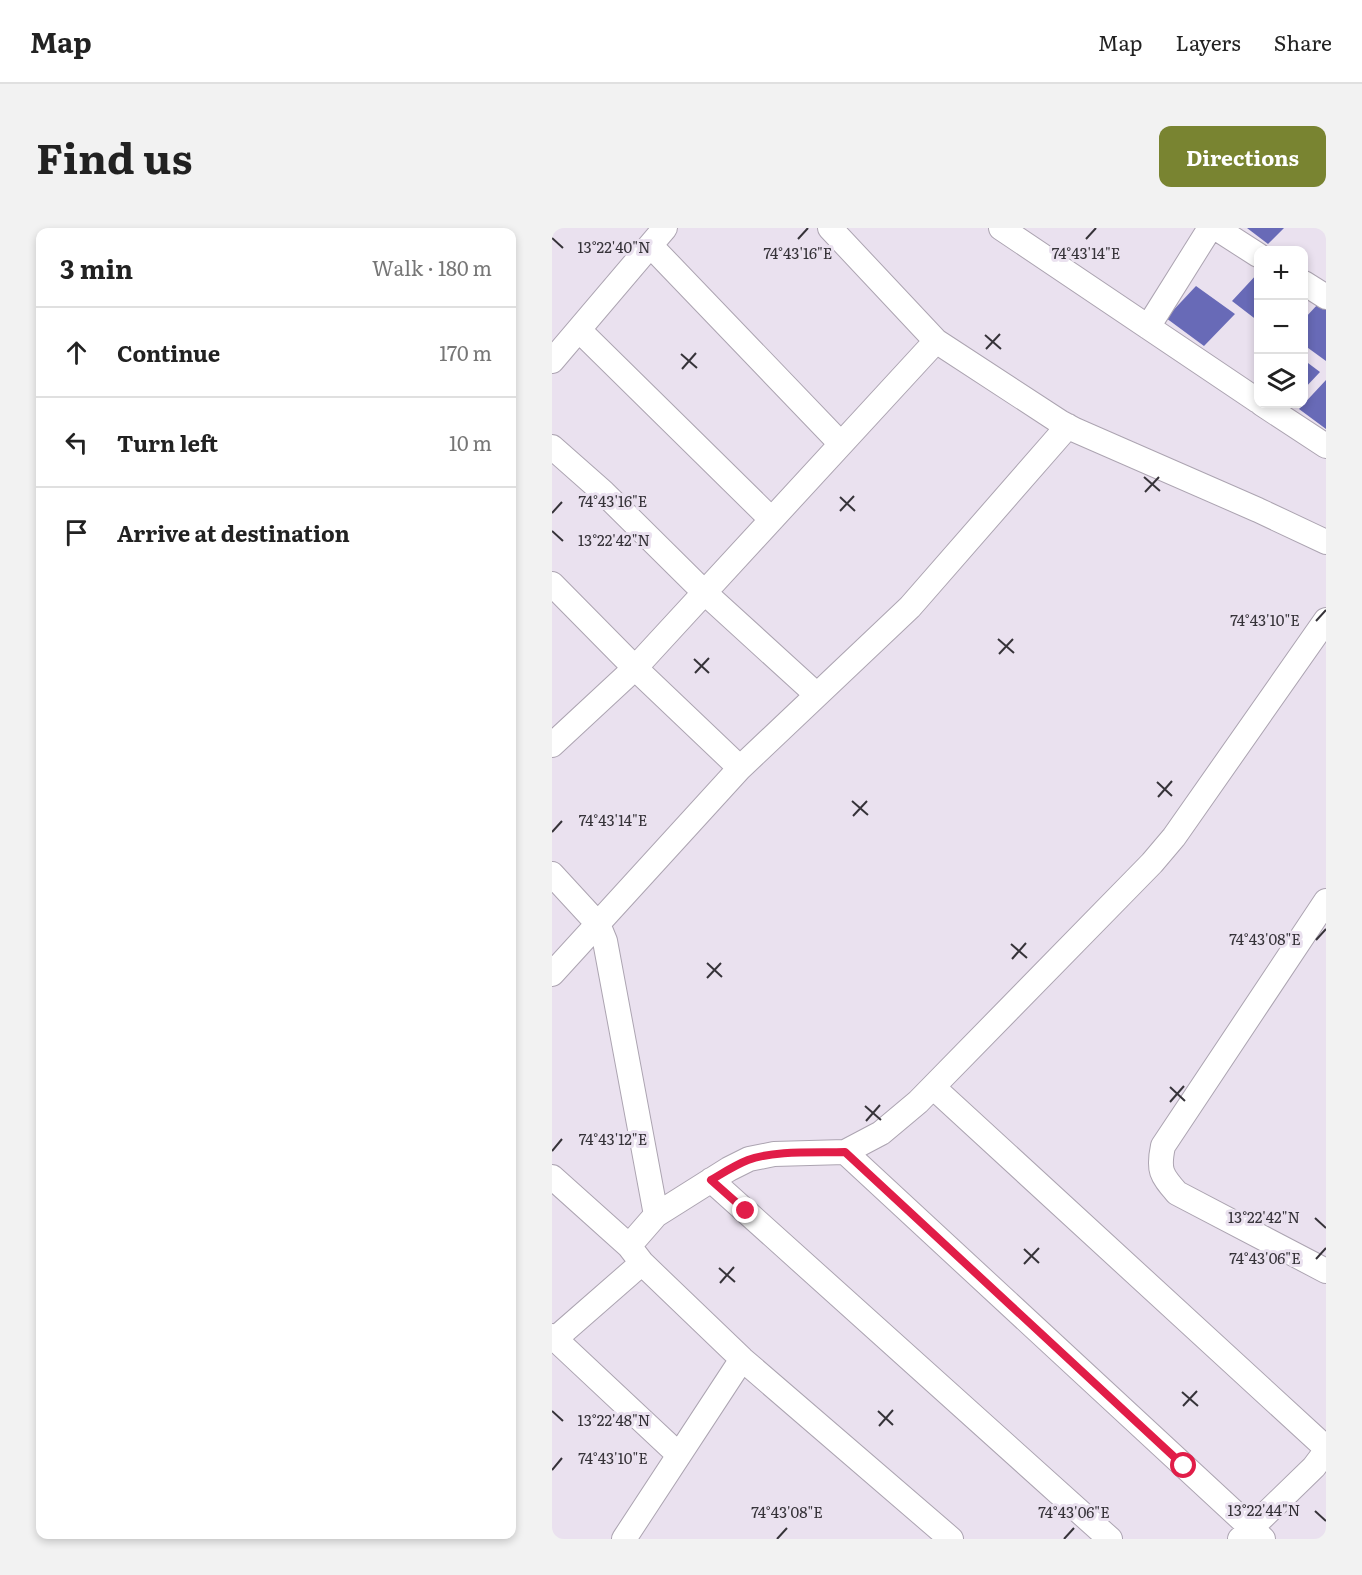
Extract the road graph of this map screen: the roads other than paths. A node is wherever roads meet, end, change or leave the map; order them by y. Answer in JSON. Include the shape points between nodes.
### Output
{"nodes":[{"id":1,"x":830,"y":228,"type":"edge"},
{"id":2,"x":1001,"y":228,"type":"edge"},
{"id":3,"x":1210,"y":228,"type":"edge"},
{"id":4,"x":1216,"y":228,"type":"edge"},
{"id":5,"x":658,"y":237,"type":"edge"},
{"id":6,"x":1254,"y":252,"type":"edge"},
{"id":7,"x":1308,"y":286,"type":"edge"},
{"id":8,"x":1326,"y":297,"type":"edge"},
{"id":9,"x":1148,"y":327,"type":"junction"},
{"id":10,"x":579,"y":330,"type":"junction"},
{"id":11,"x":936,"y":341,"type":"junction"},
{"id":12,"x":552,"y":361,"type":"edge"},
{"id":13,"x":1254,"y":398,"type":"edge"},
{"id":14,"x":1268,"y":408,"type":"edge"},
{"id":15,"x":1068,"y":426,"type":"junction"},
{"id":16,"x":841,"y":444,"type":"junction"},
{"id":17,"x":1326,"y":446,"type":"edge"},
{"id":18,"x":552,"y":447,"type":"edge"},
{"id":19,"x":771,"y":519,"type":"junction"},
{"id":20,"x":1326,"y":542,"type":"edge"},
{"id":21,"x":552,"y":584,"type":"edge"},
{"id":22,"x":704,"y":592,"type":"junction"},
{"id":23,"x":1326,"y":620,"type":"edge"},
{"id":24,"x":635,"y":668,"type":"junction"},
{"id":25,"x":817,"y":696,"type":"junction"},
{"id":26,"x":553,"y":742,"type":"edge"},
{"id":27,"x":740,"y":768,"type":"junction"},
{"id":28,"x":552,"y":874,"type":"edge"},
{"id":29,"x":1326,"y":901,"type":"edge"},
{"id":30,"x":598,"y":924,"type":"junction"},
{"id":31,"x":552,"y":974,"type":"edge"},
{"id":32,"x":933,"y":1087,"type":"junction"},
{"id":33,"x":845,"y":1152,"type":"junction"},
{"id":34,"x":552,"y":1177,"type":"edge"},
{"id":35,"x":711,"y":1180,"type":"junction"},
{"id":36,"x":656,"y":1215,"type":"junction"},
{"id":37,"x":636,"y":1254,"type":"junction"},
{"id":38,"x":1326,"y":1271,"type":"edge"},
{"id":39,"x":554,"y":1338,"type":"edge"},
{"id":40,"x":742,"y":1359,"type":"junction"},
{"id":41,"x":1326,"y":1450,"type":"edge"},
{"id":42,"x":679,"y":1455,"type":"junction"},
{"id":43,"x":1251,"y":1536,"type":"edge"},
{"id":44,"x":624,"y":1539,"type":"edge"},
{"id":45,"x":951,"y":1539,"type":"edge"},
{"id":46,"x":1110,"y":1539,"type":"edge"}],
"edges":[{"from":1,"to":11,"type":"street"},
{"from":2,"to":9,"type":"street"},
{"from":3,"to":9,"type":"street"},
{"from":4,"to":6,"type":"street"},
{"from":5,"to":10,"type":"street"},
{"from":5,"to":16,"type":"street"},
{"from":7,"to":8,"type":"street"},
{"from":9,"to":13,"type":"street"},
{"from":10,"to":12,"type":"street"},
{"from":10,"to":19,"type":"street"},
{"from":11,"to":15,"type":"street"},
{"from":11,"to":16,"type":"street"},
{"from":14,"to":17,"type":"street"},
{"from":15,"to":20,"type":"street"},
{"from":15,"to":25,"type":"street","via":[[910,607]]},
{"from":16,"to":19,"type":"street"},
{"from":18,"to":22,"type":"street"},
{"from":19,"to":22,"type":"street"},
{"from":21,"to":24,"type":"street"},
{"from":22,"to":24,"type":"street"},
{"from":22,"to":25,"type":"street"},
{"from":23,"to":32,"type":"street","via":[[1174,837]]},
{"from":24,"to":26,"type":"street"},
{"from":24,"to":27,"type":"street"},
{"from":25,"to":27,"type":"street"},
{"from":27,"to":30,"type":"street"},
{"from":28,"to":30,"type":"street"},
{"from":29,"to":38,"type":"street","via":[[1163,1146],[1160,1163],[1164,1179],[1177,1192]]},
{"from":30,"to":31,"type":"street"},
{"from":30,"to":36,"type":"street","via":[[605,941]]},
{"from":32,"to":33,"type":"street","via":[[881,1133]]},
{"from":32,"to":41,"type":"street"},
{"from":33,"to":35,"type":"street","via":[[774,1154],[749,1159]]},
{"from":33,"to":43,"type":"street"},
{"from":34,"to":37,"type":"street"},
{"from":35,"to":36,"type":"street"},
{"from":35,"to":46,"type":"street"},
{"from":36,"to":37,"type":"street"},
{"from":37,"to":39,"type":"street"},
{"from":37,"to":40,"type":"street"},
{"from":39,"to":42,"type":"street"},
{"from":40,"to":42,"type":"street"},
{"from":40,"to":45,"type":"street"},
{"from":41,"to":43,"type":"street"},
{"from":42,"to":44,"type":"street"}]}
